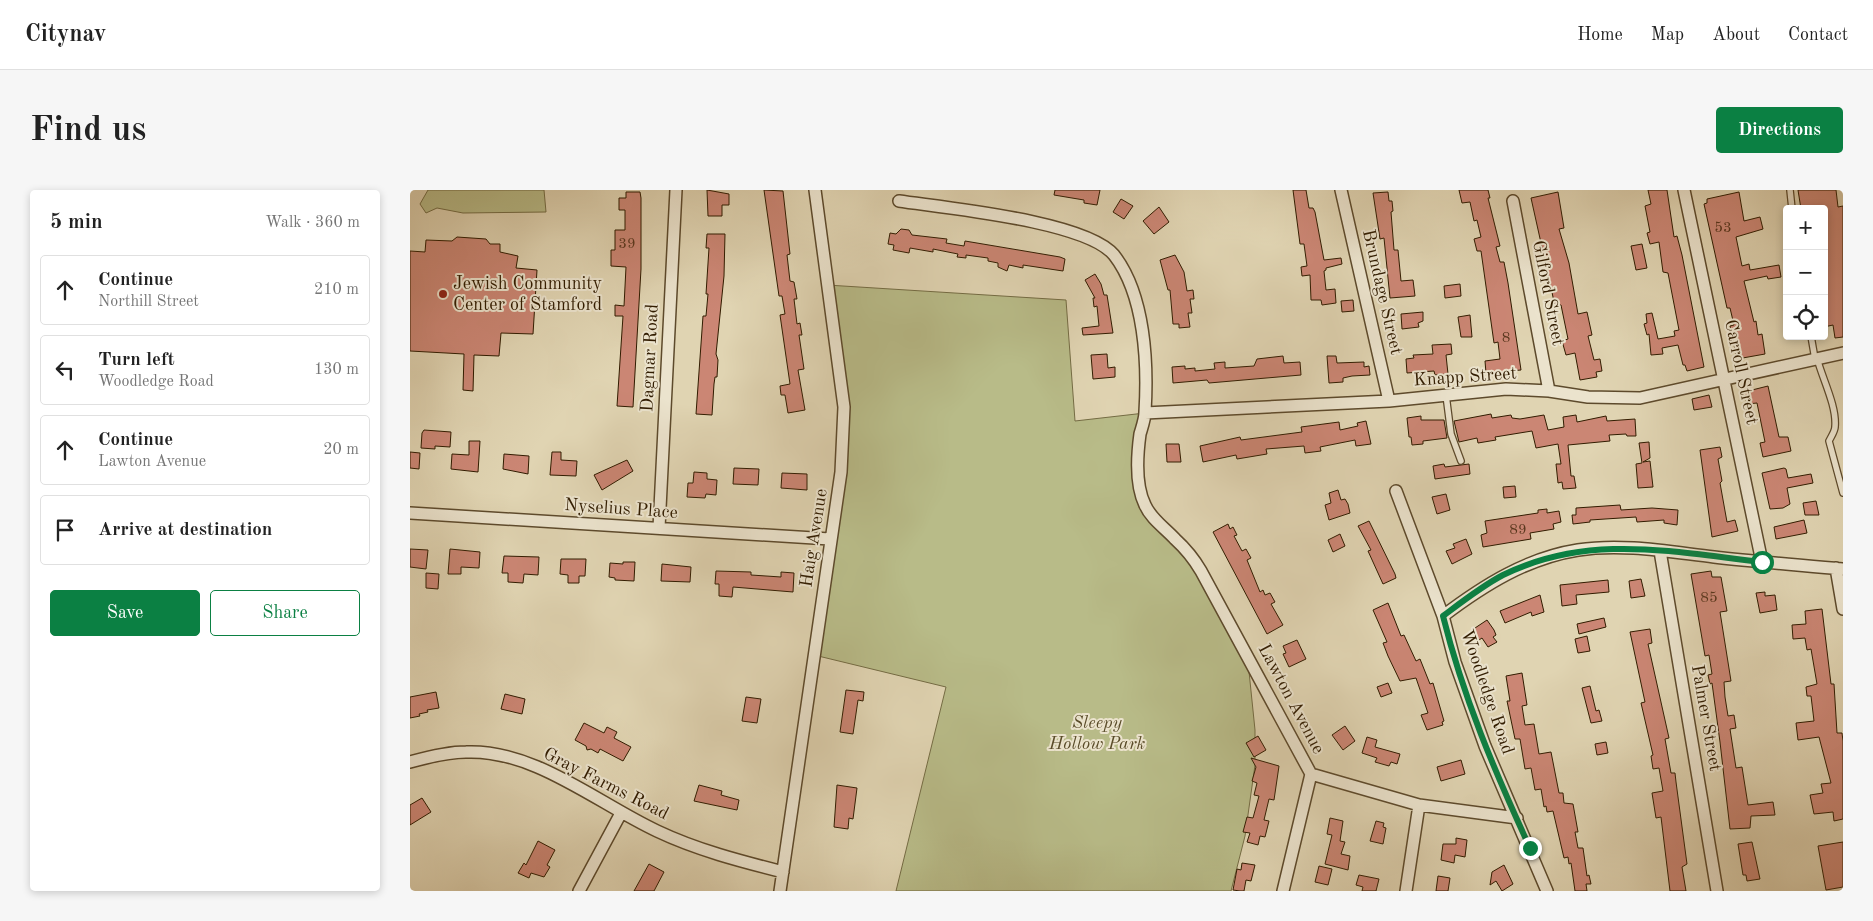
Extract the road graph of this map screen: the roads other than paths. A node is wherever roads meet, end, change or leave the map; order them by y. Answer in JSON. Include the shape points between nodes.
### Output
{"nodes":[{"id":1,"x":676,"y":190,"type":"edge"},
{"id":2,"x":816,"y":190,"type":"edge"},
{"id":3,"x":1341,"y":190,"type":"edge"},
{"id":4,"x":1684,"y":190,"type":"edge"},
{"id":5,"x":1790,"y":190,"type":"edge"},
{"id":6,"x":900,"y":200,"type":"dead end"},
{"id":7,"x":1513,"y":201,"type":"dead end"},
{"id":8,"x":1792,"y":205,"type":"edge"},
{"id":9,"x":1811,"y":340,"type":"edge"},
{"id":10,"x":1843,"y":353,"type":"edge"},
{"id":11,"x":1816,"y":359,"type":"junction"},
{"id":12,"x":1724,"y":378,"type":"junction"},
{"id":13,"x":1549,"y":391,"type":"junction"},
{"id":14,"x":1446,"y":395,"type":"junction"},
{"id":15,"x":1389,"y":401,"type":"junction"},
{"id":16,"x":1145,"y":413,"type":"junction"},
{"id":17,"x":1461,"y":461,"type":"dead end"},
{"id":18,"x":1396,"y":491,"type":"dead end"},
{"id":19,"x":1843,"y":493,"type":"edge"},
{"id":20,"x":410,"y":513,"type":"edge"},
{"id":21,"x":659,"y":528,"type":"junction"},
{"id":22,"x":830,"y":539,"type":"junction"},
{"id":23,"x":1660,"y":551,"type":"junction"},
{"id":24,"x":1762,"y":562,"type":"junction"},
{"id":25,"x":1840,"y":569,"type":"edge"},
{"id":26,"x":1843,"y":609,"type":"edge"},
{"id":27,"x":1443,"y":616,"type":"junction"},
{"id":28,"x":410,"y":762,"type":"edge"},
{"id":29,"x":1311,"y":774,"type":"junction"},
{"id":30,"x":1419,"y":805,"type":"junction"},
{"id":31,"x":621,"y":812,"type":"junction"},
{"id":32,"x":1517,"y":818,"type":"junction"},
{"id":33,"x":783,"y":872,"type":"junction"},
{"id":34,"x":579,"y":891,"type":"edge"},
{"id":35,"x":780,"y":891,"type":"edge"},
{"id":36,"x":1283,"y":891,"type":"edge"},
{"id":37,"x":1406,"y":891,"type":"edge"},
{"id":38,"x":1547,"y":891,"type":"edge"},
{"id":39,"x":1717,"y":891,"type":"edge"}],
"edges":[{"from":1,"to":21,"type":"street","name":"Dagmar Road"},
{"from":2,"to":22,"type":"street","name":"Haig Avenue","via":[[844,407],[842,472]]},
{"from":3,"to":15,"type":"street","name":"Brundage Street"},
{"from":4,"to":12,"type":"street","name":"Carroll Street"},
{"from":5,"to":8,"type":"lane"},
{"from":6,"to":16,"type":"street","name":"Lawton Avenue","via":[[1027,221],[1084,236],[1100,243],[1114,255],[1140,311],[1144,341]]},
{"from":7,"to":13,"type":"street","name":"Gilford Street"},
{"from":9,"to":11,"type":"lane"},
{"from":10,"to":11,"type":"street","name":"Knapp Street"},
{"from":11,"to":12,"type":"street","name":"Knapp Street"},
{"from":11,"to":19,"type":"lane","via":[[1829,394],[1836,427],[1829,441]]},
{"from":12,"to":13,"type":"street","name":"Knapp Street","via":[[1640,398],[1588,398]]},
{"from":12,"to":24,"type":"street","name":"Carroll Street"},
{"from":13,"to":14,"type":"street","name":"Knapp Street","via":[[1506,389]]},
{"from":14,"to":15,"type":"street","name":"Knapp Street"},
{"from":14,"to":17,"type":"lane","via":[[1451,434]]},
{"from":15,"to":16,"type":"street","name":"Knapp Street"},
{"from":16,"to":29,"type":"street","name":"Lawton Avenue","via":[[1138,453],[1139,484],[1145,505],[1202,571]]},
{"from":18,"to":27,"type":"street","name":"Woodledge Road"},
{"from":20,"to":21,"type":"street","name":"Nyselius Place"},
{"from":21,"to":22,"type":"street","name":"Nyselius Place"},
{"from":22,"to":33,"type":"street","name":"Haig Avenue"},
{"from":23,"to":24,"type":"street"},
{"from":23,"to":27,"type":"street","via":[[1596,549],[1551,557],[1502,576]]},
{"from":23,"to":39,"type":"street","name":"Palmer Street"},
{"from":24,"to":25,"type":"street"},
{"from":25,"to":26,"type":"street"},
{"from":27,"to":32,"type":"street","name":"Woodledge Road","via":[[1454,662]]},
{"from":28,"to":31,"type":"street","name":"Gray Farms Road","via":[[434,755],[466,752],[517,759]]},
{"from":29,"to":30,"type":"street","name":"Lawton Avenue"},
{"from":29,"to":36,"type":"street"},
{"from":30,"to":32,"type":"street","name":"Lawton Avenue"},
{"from":30,"to":37,"type":"street"},
{"from":31,"to":33,"type":"street","name":"Gray Farms Road","via":[[690,845]]},
{"from":31,"to":34,"type":"street"},
{"from":32,"to":38,"type":"street"},
{"from":33,"to":35,"type":"street","name":"Haig Avenue"}]}
